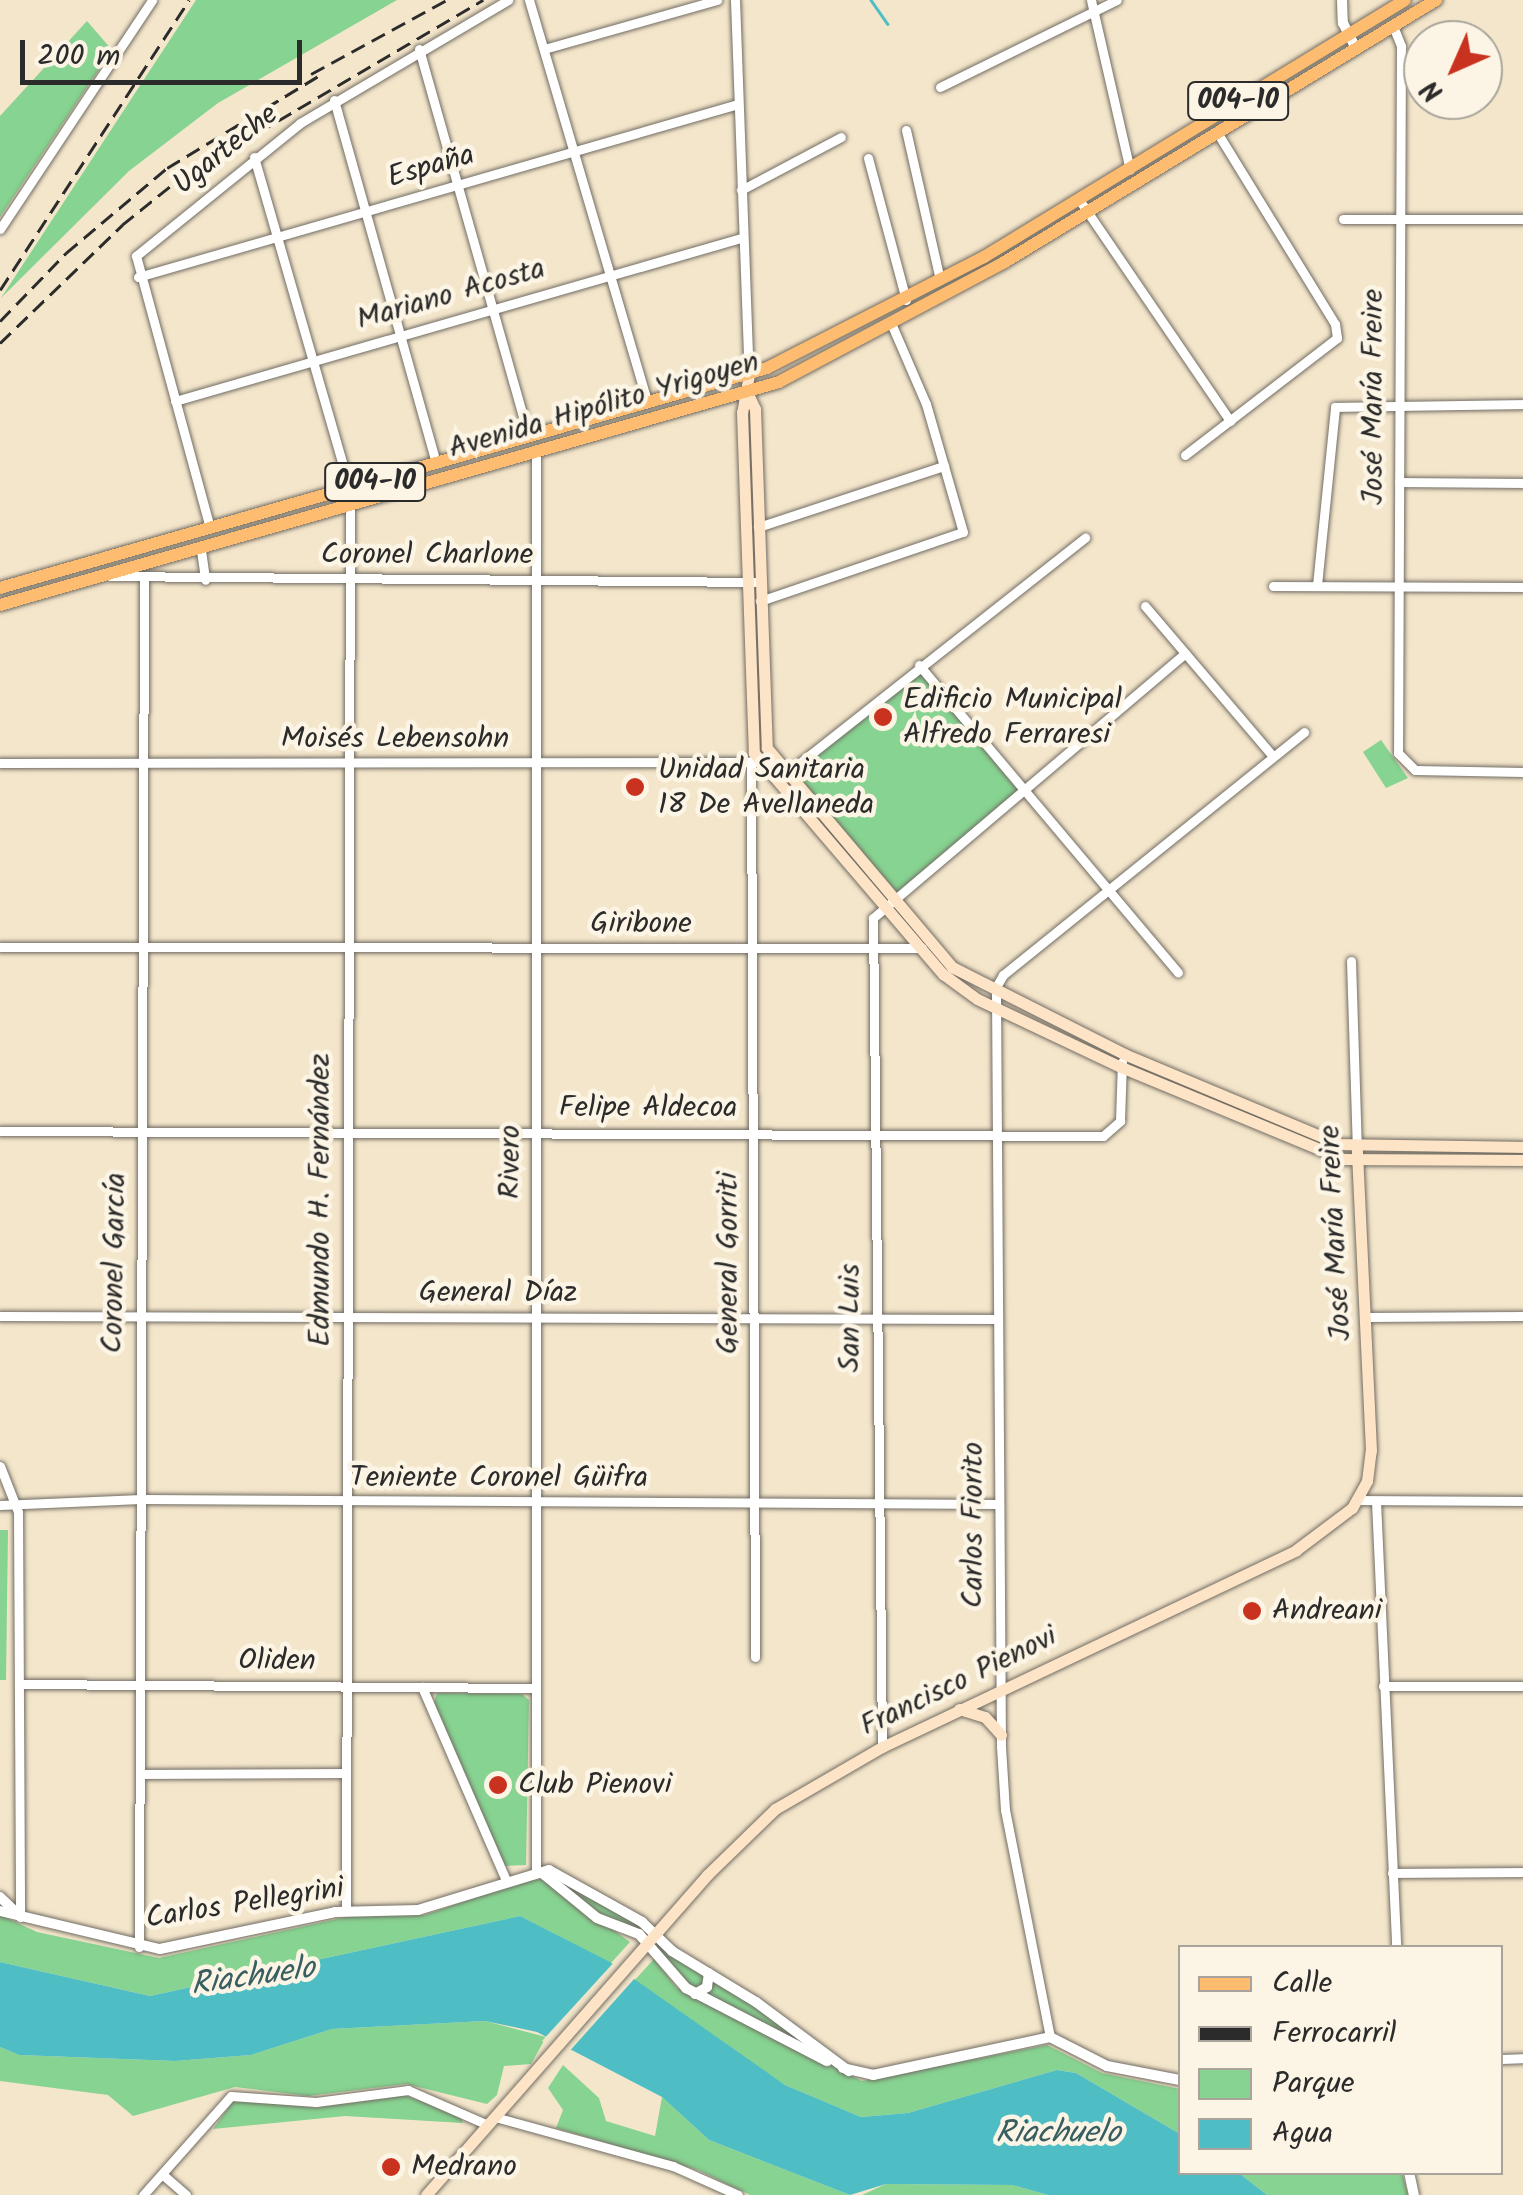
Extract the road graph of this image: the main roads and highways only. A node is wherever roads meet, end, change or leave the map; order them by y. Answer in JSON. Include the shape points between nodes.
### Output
{"nodes":[{"id":1,"x":1405,"y":0,"type":"edge"},
{"id":2,"x":1436,"y":0,"type":"edge"},
{"id":3,"x":908,"y":305,"type":"junction"},
{"id":4,"x":749,"y":374,"type":"junction"},
{"id":5,"x":748,"y":394,"type":"junction"},
{"id":6,"x":754,"y":582,"type":"junction"},
{"id":7,"x":0,"y":588,"type":"edge"},
{"id":8,"x":755,"y":601,"type":"junction"},
{"id":9,"x":0,"y":604,"type":"edge"},
{"id":10,"x":888,"y":900,"type":"junction"},
{"id":11,"x":996,"y":1001,"type":"junction"},
{"id":12,"x":1122,"y":1060,"type":"junction"},
{"id":13,"x":1523,"y":1147,"type":"edge"},
{"id":14,"x":1358,"y":1148,"type":"junction"},
{"id":15,"x":1523,"y":1160,"type":"edge"},
{"id":16,"x":1358,"y":1162,"type":"junction"},
{"id":17,"x":1358,"y":1500,"type":"joint"},
{"id":18,"x":959,"y":1708,"type":"junction"},
{"id":19,"x":1001,"y":1734,"type":"road end"},
{"id":20,"x":426,"y":2195,"type":"edge"}],
"edges":[{"from":1,"to":3,"type":"main road","name":"Avenida Hipólito Yrigoyen","number":"004-10"},
{"from":2,"to":3,"type":"main road","name":"Avenida Hipólito Yrigoyen","number":"004-10","via":[[1086,212]]},
{"from":3,"to":4,"type":"main road","name":"Avenida Hipólito Yrigoyen","number":"004-10"},
{"from":3,"to":5,"type":"main road","name":"Avenida Hipólito Yrigoyen","number":"004-10","via":[[891,323]]},
{"from":4,"to":5,"type":"main road"},
{"from":4,"to":7,"type":"main road","name":"Avenida Hipólito Yrigoyen","number":"004-10"},
{"from":5,"to":6,"type":"main road","via":[[742,412]]},
{"from":5,"to":6,"type":"main road","via":[[755,408]]},
{"from":5,"to":9,"type":"main road","name":"Avenida Hipólito Yrigoyen","number":"004-10"},
{"from":6,"to":8,"type":"main road"},
{"from":8,"to":10,"type":"main road","via":[[764,736]]},
{"from":8,"to":10,"type":"main road","via":[[755,758]]},
{"from":10,"to":11,"type":"main road"},
{"from":10,"to":11,"type":"main road","via":[[952,983]]},
{"from":11,"to":12,"type":"main road"},
{"from":12,"to":14,"type":"main road"},
{"from":12,"to":16,"type":"main road"},
{"from":13,"to":14,"type":"main road"},
{"from":14,"to":16,"type":"main road","name":"José María Freire"},
{"from":15,"to":16,"type":"main road"},
{"from":16,"to":17,"type":"main road","name":"José María Freire","via":[[1371,1463]]},
{"from":17,"to":18,"type":"main road","name":"Francisco Pienovi","via":[[1331,1529],[1296,1550]]},
{"from":18,"to":19,"type":"main road","via":[[985,1717]]},
{"from":18,"to":20,"type":"main road","name":"Francisco Pienovi","via":[[759,1821]]}]}
